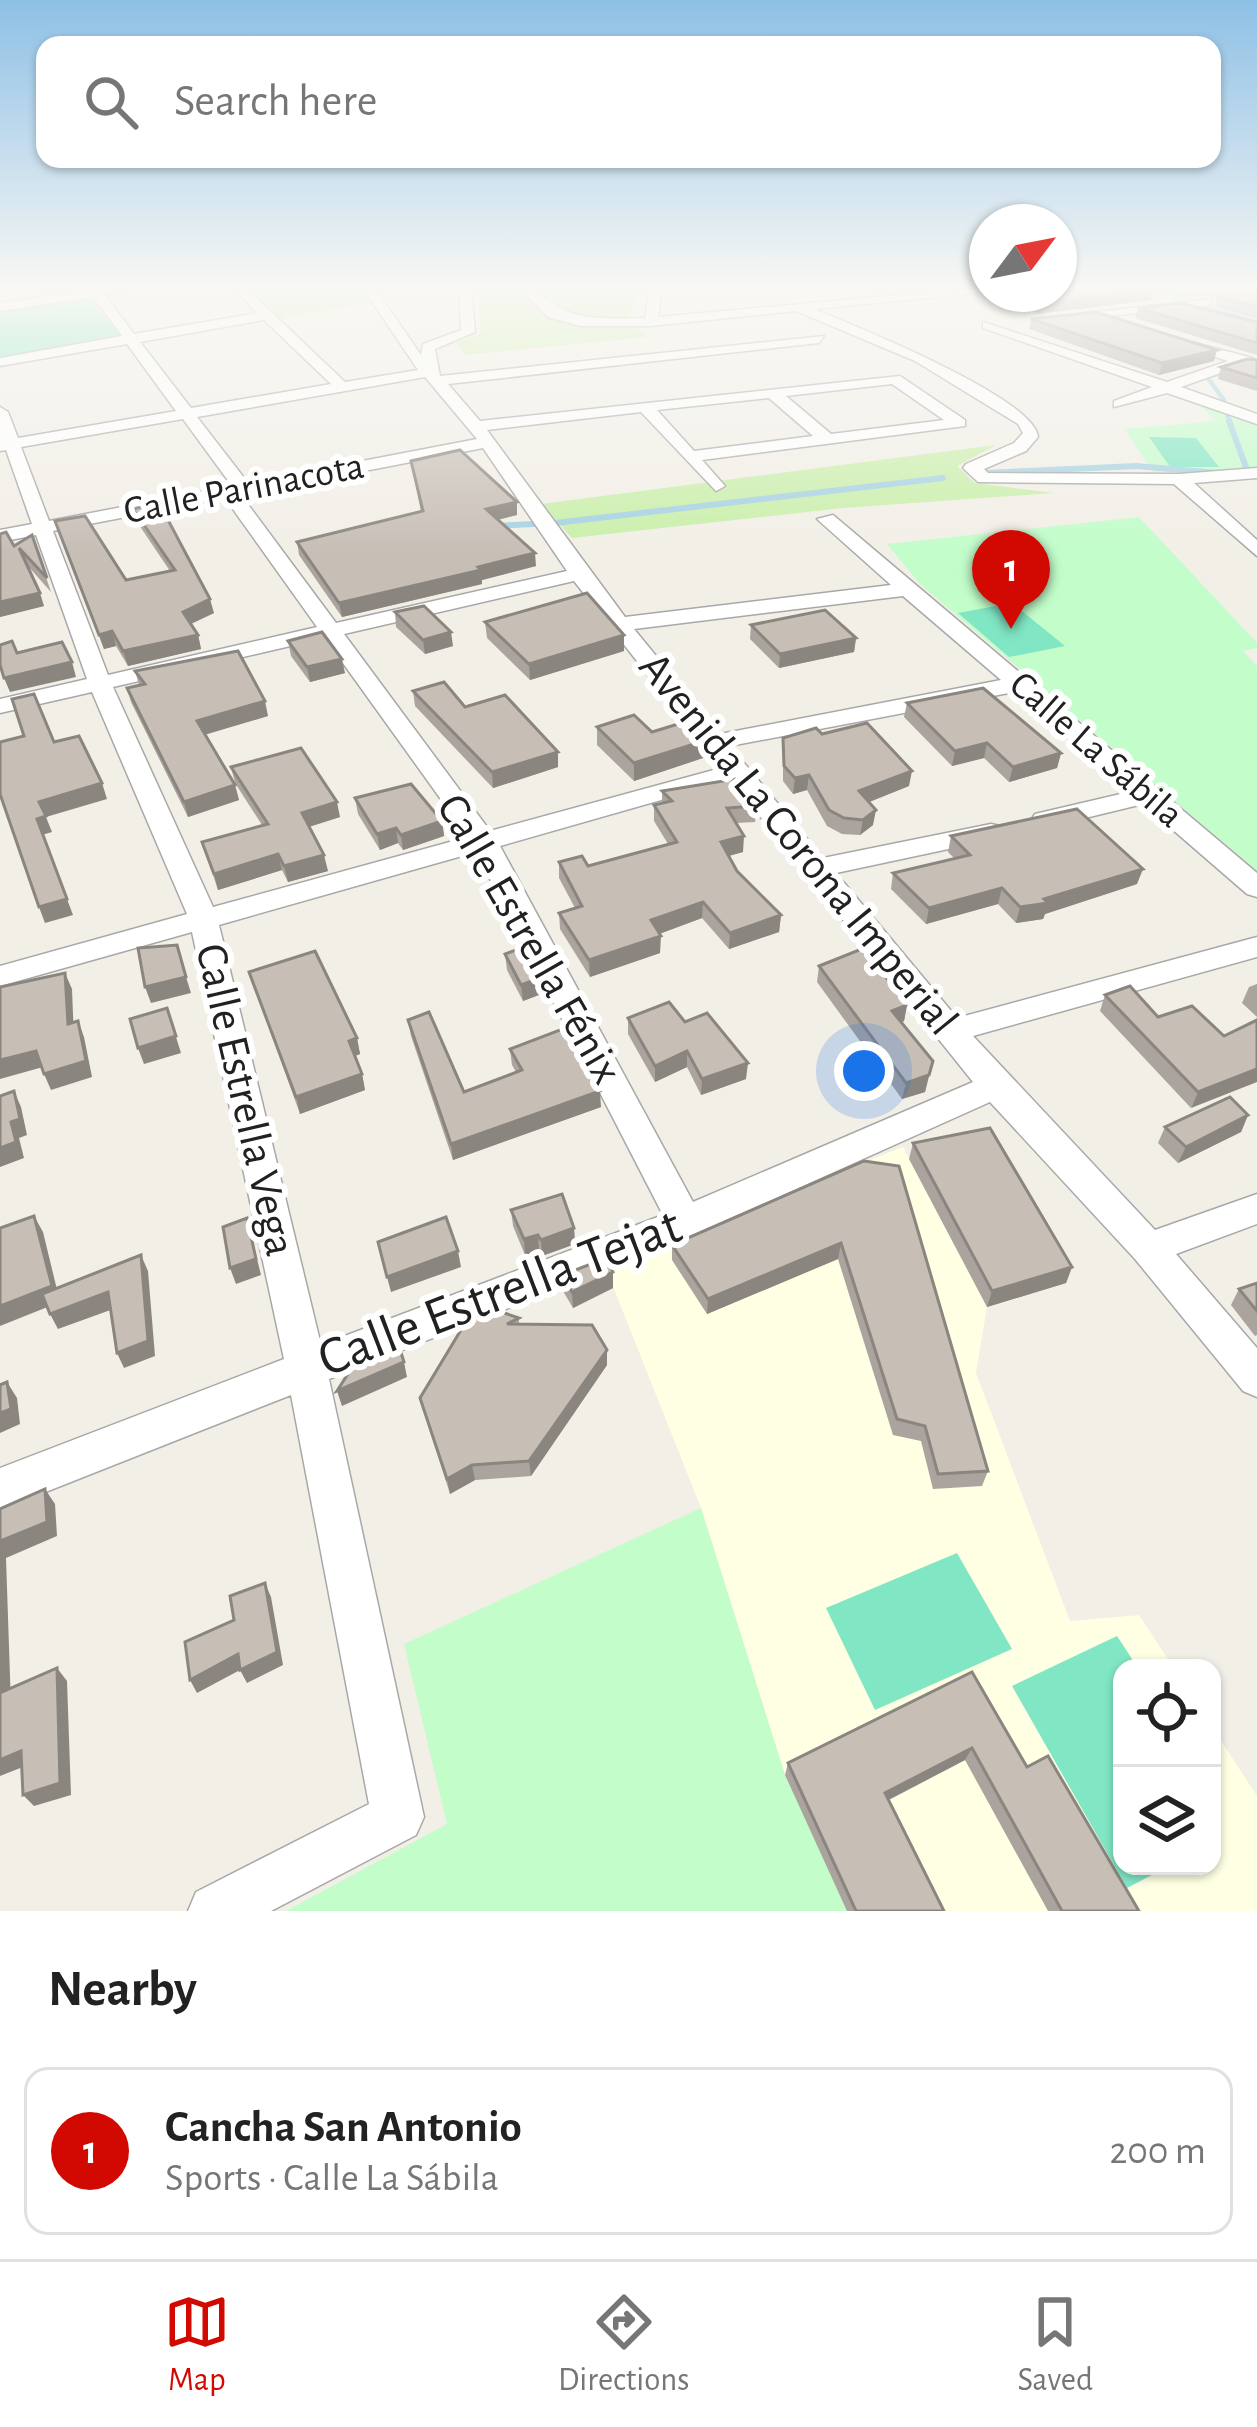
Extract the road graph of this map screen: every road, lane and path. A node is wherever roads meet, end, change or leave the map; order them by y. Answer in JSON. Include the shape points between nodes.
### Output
{"nodes":[{"id":1,"x":157,"y":376,"type":"edge"},
{"id":2,"x":331,"y":376,"type":"edge"},
{"id":3,"x":433,"y":376,"type":"edge"},
{"id":4,"x":434,"y":376,"type":"edge"},
{"id":5,"x":950,"y":376,"type":"edge"},
{"id":6,"x":1140,"y":376,"type":"edge"},
{"id":7,"x":1196,"y":376,"type":"edge"},
{"id":8,"x":706,"y":383,"type":"dead end"},
{"id":9,"x":1166,"y":385,"type":"junction"},
{"id":10,"x":344,"y":389,"type":"junction"},
{"id":11,"x":773,"y":392,"type":"junction"},
{"id":12,"x":722,"y":398,"type":"junction"},
{"id":13,"x":1120,"y":404,"type":"dead end"},
{"id":14,"x":645,"y":407,"type":"junction"},
{"id":15,"x":0,"y":412,"type":"edge"},
{"id":16,"x":186,"y":415,"type":"junction"},
{"id":17,"x":1257,"y":418,"type":"edge"},
{"id":18,"x":482,"y":434,"type":"junction"},
{"id":19,"x":827,"y":439,"type":"junction"},
{"id":20,"x":7,"y":445,"type":"edge"},
{"id":21,"x":692,"y":456,"type":"junction"},
{"id":22,"x":1257,"y":473,"type":"edge"},
{"id":23,"x":1179,"y":479,"type":"junction"},
{"id":24,"x":716,"y":485,"type":"dead end"},
{"id":25,"x":236,"y":490,"type":"junction"},
{"id":26,"x":826,"y":519,"type":"dead end"},
{"id":27,"x":45,"y":527,"type":"junction"},
{"id":28,"x":0,"y":536,"type":"edge"},
{"id":29,"x":1255,"y":547,"type":"edge"},
{"id":30,"x":579,"y":574,"type":"junction"},
{"id":31,"x":910,"y":589,"type":"junction"},
{"id":32,"x":620,"y":624,"type":"junction"},
{"id":33,"x":328,"y":631,"type":"junction"},
{"id":34,"x":99,"y":681,"type":"junction"},
{"id":35,"x":1018,"y":684,"type":"junction"},
{"id":36,"x":0,"y":706,"type":"edge"},
{"id":37,"x":715,"y":742,"type":"junction"},
{"id":38,"x":737,"y":771,"type":"junction"},
{"id":39,"x":1149,"y":795,"type":"junction"},
{"id":40,"x":484,"y":841,"type":"junction"},
{"id":41,"x":817,"y":868,"type":"junction"},
{"id":42,"x":1257,"y":888,"type":"edge"},
{"id":43,"x":203,"y":917,"type":"junction"},
{"id":44,"x":1257,"y":947,"type":"edge"},
{"id":45,"x":0,"y":976,"type":"edge"},
{"id":46,"x":950,"y":1031,"type":"junction"},
{"id":47,"x":995,"y":1086,"type":"junction"},
{"id":48,"x":1257,"y":1209,"type":"edge"},
{"id":49,"x":685,"y":1222,"type":"junction"},
{"id":50,"x":1148,"y":1248,"type":"junction"},
{"id":51,"x":307,"y":1367,"type":"junction"},
{"id":52,"x":1257,"y":1378,"type":"edge"},
{"id":53,"x":0,"y":1489,"type":"edge"},
{"id":54,"x":214,"y":1911,"type":"edge"}],
"edges":[{"from":1,"to":16,"type":"street","name":"Calle Estrella Fénix"},
{"from":2,"to":10,"type":"street"},
{"from":3,"to":10,"type":"street"},
{"from":4,"to":18,"type":"street","name":"Avenida La Corona Imperial"},
{"from":5,"to":23,"type":"street","via":[[1032,433],[1020,447],[972,468],[984,478]]},
{"from":6,"to":9,"type":"street"},
{"from":7,"to":9,"type":"street"},
{"from":8,"to":12,"type":"street"},
{"from":9,"to":13,"type":"street"},
{"from":9,"to":17,"type":"street"},
{"from":10,"to":16,"type":"street"},
{"from":11,"to":12,"type":"street","name":"Calle Parinacota"},
{"from":11,"to":19,"type":"street"},
{"from":11,"to":19,"type":"street","name":"Calle Parinacota","via":[[895,379],[959,422]]},
{"from":12,"to":14,"type":"street","name":"Calle Parinacota"},
{"from":14,"to":18,"type":"street","name":"Calle Parinacota"},
{"from":14,"to":21,"type":"street"},
{"from":15,"to":20,"type":"street","name":"Calle Estrella Vega"},
{"from":16,"to":20,"type":"street"},
{"from":16,"to":25,"type":"street","name":"Calle Estrella Fénix"},
{"from":18,"to":25,"type":"street","name":"Calle Parinacota"},
{"from":18,"to":30,"type":"street","name":"Avenida La Corona Imperial"},
{"from":19,"to":21,"type":"street"},
{"from":20,"to":27,"type":"street","name":"Calle Estrella Vega"},
{"from":21,"to":24,"type":"street"},
{"from":22,"to":23,"type":"street"},
{"from":23,"to":29,"type":"street"},
{"from":25,"to":27,"type":"street","name":"Calle Parinacota"},
{"from":25,"to":33,"type":"street","name":"Calle Estrella Fénix"},
{"from":26,"to":31,"type":"street","name":"Calle La Sábila"},
{"from":27,"to":28,"type":"street","name":"Calle Parinacota"},
{"from":27,"to":34,"type":"street","name":"Calle Estrella Vega"},
{"from":30,"to":32,"type":"street","name":"Avenida La Corona Imperial"},
{"from":30,"to":33,"type":"street"},
{"from":31,"to":32,"type":"street"},
{"from":31,"to":35,"type":"street","name":"Calle La Sábila"},
{"from":32,"to":37,"type":"street","name":"Avenida La Corona Imperial"},
{"from":33,"to":34,"type":"street"},
{"from":33,"to":40,"type":"street","name":"Calle Estrella Fénix"},
{"from":34,"to":36,"type":"street"},
{"from":34,"to":43,"type":"street","name":"Calle Estrella Vega"},
{"from":35,"to":37,"type":"street"},
{"from":35,"to":39,"type":"street","name":"Calle La Sábila"},
{"from":37,"to":38,"type":"street","name":"Avenida La Corona Imperial"},
{"from":38,"to":40,"type":"street"},
{"from":38,"to":41,"type":"street","name":"Avenida La Corona Imperial"},
{"from":39,"to":41,"type":"street"},
{"from":39,"to":42,"type":"street","name":"Calle La Sábila"},
{"from":40,"to":43,"type":"street"},
{"from":40,"to":49,"type":"street","name":"Calle Estrella Fénix"},
{"from":41,"to":46,"type":"street","name":"Avenida La Corona Imperial"},
{"from":43,"to":45,"type":"street"},
{"from":43,"to":51,"type":"street","name":"Calle Estrella Vega"},
{"from":44,"to":46,"type":"street"},
{"from":46,"to":47,"type":"street","name":"Avenida La Corona Imperial"},
{"from":47,"to":49,"type":"street","name":"Calle Estrella Tejat"},
{"from":47,"to":50,"type":"street","name":"Avenida La Corona Imperial"},
{"from":48,"to":50,"type":"street"},
{"from":49,"to":51,"type":"street","name":"Calle Estrella Tejat"},
{"from":50,"to":52,"type":"street","name":"Avenida La Corona Imperial"},
{"from":51,"to":53,"type":"street","name":"Calle Estrella Tejat"},
{"from":51,"to":54,"type":"street","name":"Calle Estrella Vega","via":[[398,1817]]}]}
